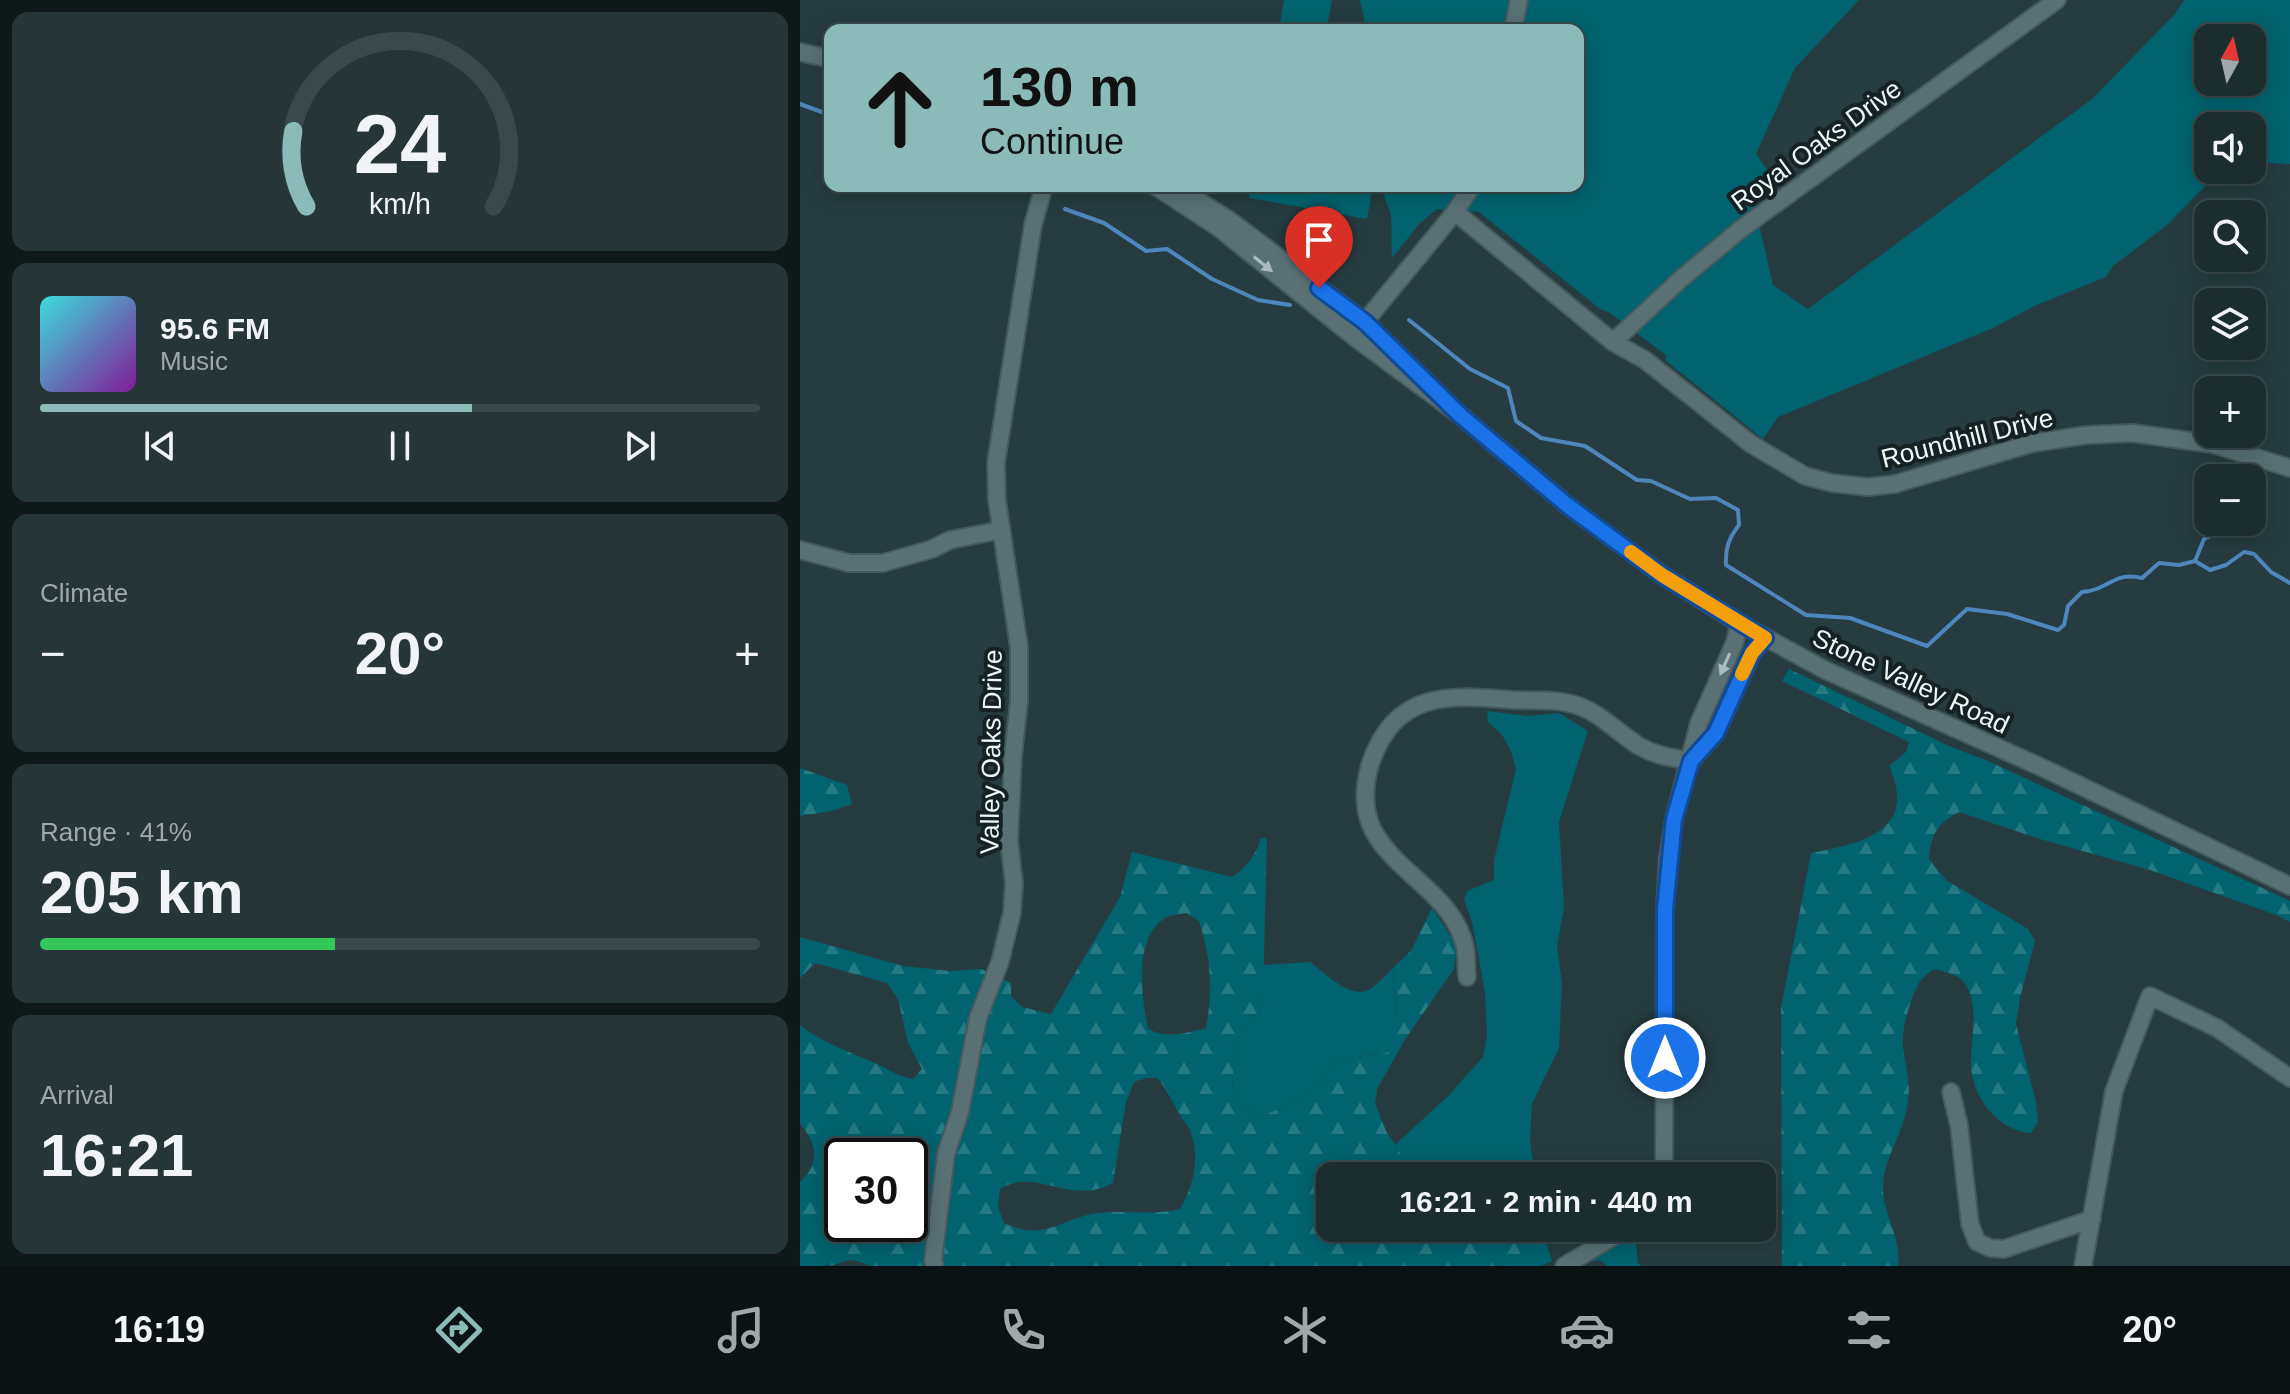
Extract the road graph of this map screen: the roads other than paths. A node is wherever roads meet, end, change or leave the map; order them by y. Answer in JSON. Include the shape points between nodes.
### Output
{"nodes":[{"id":1,"x":1519,"y":0,"type":"edge"},
{"id":2,"x":2057,"y":0,"type":"edge"},
{"id":3,"x":1514,"y":24,"type":"edge"},
{"id":4,"x":800,"y":52,"type":"edge"},
{"id":5,"x":824,"y":58,"type":"edge"},
{"id":6,"x":1042,"y":192,"type":"edge"},
{"id":7,"x":1164,"y":192,"type":"edge"},
{"id":8,"x":1185,"y":192,"type":"edge"},
{"id":9,"x":1468,"y":192,"type":"edge"},
{"id":10,"x":1455,"y":212,"type":"junction"},
{"id":11,"x":1365,"y":322,"type":"junction"},
{"id":12,"x":1353,"y":336,"type":"junction"},
{"id":13,"x":1613,"y":342,"type":"junction"},
{"id":14,"x":1461,"y":416,"type":"junction"},
{"id":15,"x":2290,"y":468,"type":"edge"},
{"id":16,"x":1001,"y":530,"type":"junction"},
{"id":17,"x":800,"y":550,"type":"edge"},
{"id":18,"x":1739,"y":623,"type":"junction"},
{"id":19,"x":1765,"y":638,"type":"junction"},
{"id":20,"x":1691,"y":761,"type":"junction"},
{"id":21,"x":2290,"y":886,"type":"edge"},
{"id":22,"x":1467,"y":977,"type":"dead end"},
{"id":23,"x":2290,"y":1078,"type":"edge"},
{"id":24,"x":1951,"y":1092,"type":"dead end"},
{"id":25,"x":1664,"y":1162,"type":"edge"},
{"id":26,"x":2092,"y":1219,"type":"junction"},
{"id":27,"x":1604,"y":1242,"type":"edge"},
{"id":28,"x":935,"y":1266,"type":"edge"},
{"id":29,"x":1564,"y":1266,"type":"edge"},
{"id":30,"x":2083,"y":1266,"type":"edge"}],
"edges":[{"from":1,"to":3,"type":"street"},
{"from":2,"to":13,"type":"street","name":"Royal Oaks Drive","via":[[1741,229]]},
{"from":4,"to":5,"type":"street"},
{"from":6,"to":16,"type":"street","name":"Valley Oaks Drive","via":[[996,463]]},
{"from":7,"to":12,"type":"street","name":"Stone Valley Road","one_way":true,"via":[[1219,228]]},
{"from":8,"to":11,"type":"street","name":"Stone Valley Road"},
{"from":9,"to":10,"type":"street"},
{"from":10,"to":11,"type":"street"},
{"from":10,"to":13,"type":"street","name":"Roundhill Drive"},
{"from":11,"to":12,"type":"street"},
{"from":11,"to":14,"type":"street","name":"Stone Valley Road"},
{"from":12,"to":14,"type":"street","name":"Stone Valley Road"},
{"from":13,"to":15,"type":"street","name":"Roundhill Drive","via":[[1645,360],[1781,464],[1832,483],[1895,484],[2033,443],[2132,433],[2212,444]]},
{"from":14,"to":18,"type":"street","name":"Stone Valley Road","via":[[1567,505]]},
{"from":16,"to":17,"type":"street","via":[[950,540],[883,563],[849,563]]},
{"from":16,"to":28,"type":"street","name":"Valley Oaks Drive","via":[[1019,647],[1009,841],[1012,913],[978,1018],[960,1112],[946,1154]]},
{"from":18,"to":19,"type":"street","name":"Stone Valley Road"},
{"from":18,"to":20,"type":"street","one_way":true,"via":[[1699,723]]},
{"from":19,"to":20,"type":"street","via":[[1752,653],[1716,733]]},
{"from":19,"to":21,"type":"street","name":"Stone Valley Road"},
{"from":20,"to":22,"type":"street","via":[[1641,747],[1589,709],[1567,702],[1469,696],[1428,700],[1388,729],[1375,749],[1366,780],[1371,826],[1385,851],[1454,921],[1464,946]]},
{"from":20,"to":25,"type":"street","via":[[1668,858]]},
{"from":23,"to":26,"type":"street","via":[[2217,1028],[2150,996],[2114,1091]]},
{"from":24,"to":26,"type":"street","via":[[1977,1242],[2004,1249]]},
{"from":26,"to":30,"type":"street"},
{"from":27,"to":29,"type":"street"}]}
